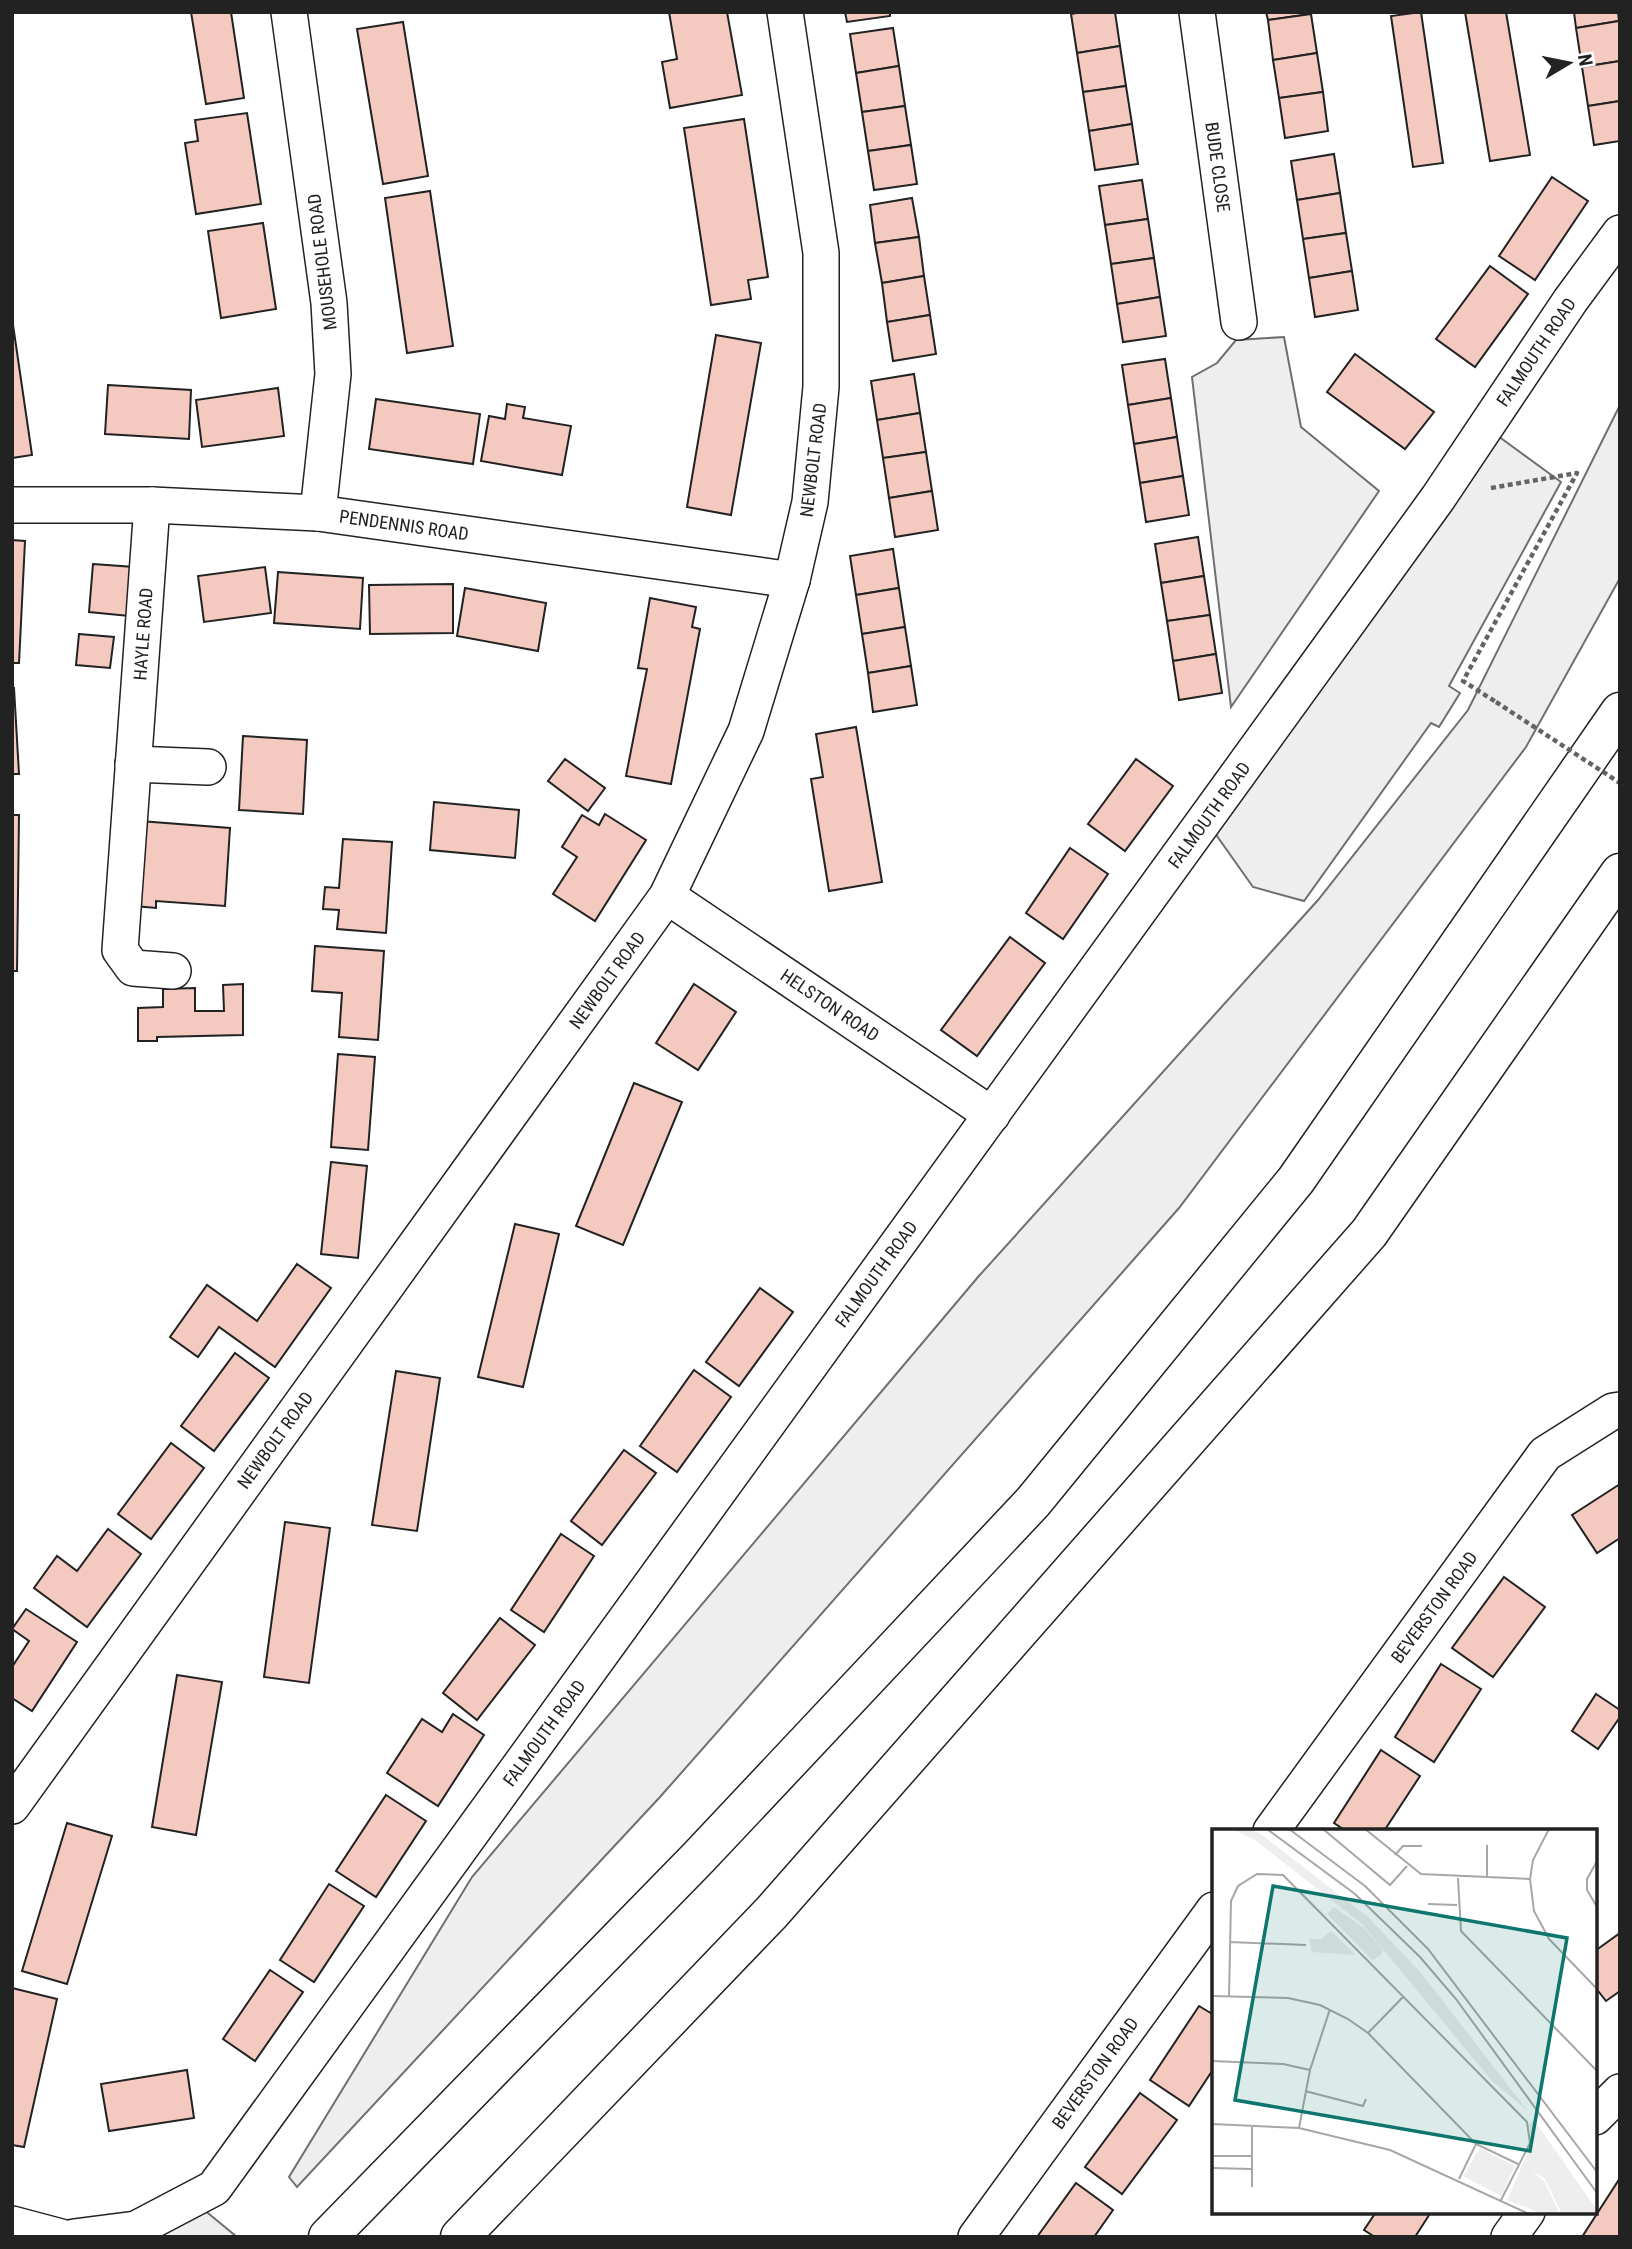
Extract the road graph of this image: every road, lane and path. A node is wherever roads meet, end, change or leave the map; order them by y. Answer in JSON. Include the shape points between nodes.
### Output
{"nodes":[{"id":1,"x":289,"y":12,"type":"edge"},
{"id":2,"x":785,"y":12,"type":"edge"},
{"id":3,"x":1197,"y":12,"type":"edge"},
{"id":4,"x":1620,"y":233,"type":"edge"},
{"id":5,"x":1239,"y":321,"type":"dead end"},
{"id":6,"x":1438,"y":498,"type":"junction"},
{"id":7,"x":12,"y":505,"type":"edge"},
{"id":8,"x":152,"y":505,"type":"junction"},
{"id":9,"x":318,"y":513,"type":"junction"},
{"id":10,"x":792,"y":580,"type":"junction"},
{"id":11,"x":1620,"y":712,"type":"edge"},
{"id":12,"x":133,"y":764,"type":"junction"},
{"id":13,"x":208,"y":767,"type":"dead end"},
{"id":14,"x":1620,"y":783,"type":"edge"},
{"id":15,"x":1620,"y":873,"type":"edge"},
{"id":16,"x":667,"y":896,"type":"junction"},
{"id":17,"x":173,"y":971,"type":"dead end"},
{"id":18,"x":992,"y":1115,"type":"junction"},
{"id":19,"x":1620,"y":1410,"type":"edge"},
{"id":20,"x":12,"y":1806,"type":"edge"},
{"id":21,"x":1272,"y":1829,"type":"edge"},
{"id":22,"x":1212,"y":1913,"type":"edge"},
{"id":23,"x":1620,"y":2092,"type":"edge"},
{"id":24,"x":1597,"y":2115,"type":"edge"},
{"id":25,"x":1526,"y":2214,"type":"edge"},
{"id":26,"x":12,"y":2224,"type":"edge"},
{"id":27,"x":61,"y":2237,"type":"edge"},
{"id":28,"x":74,"y":2237,"type":"edge"},
{"id":29,"x":328,"y":2237,"type":"edge"},
{"id":30,"x":460,"y":2237,"type":"edge"},
{"id":31,"x":976,"y":2237,"type":"edge"},
{"id":32,"x":1509,"y":2237,"type":"edge"}],
"edges":[{"from":1,"to":9,"type":"street","name":"MOUSEHOLE ROAD","via":[[330,315],[333,374]]},
{"from":2,"to":10,"type":"street","name":"NEWBOLT ROAD","via":[[821,253],[821,387],[810,502]]},
{"from":3,"to":5,"type":"street","name":"BUDE CLOSE"},
{"from":4,"to":6,"type":"street","name":"FALMOUTH ROAD"},
{"from":6,"to":14,"type":"path","bridge":true,"via":[[1577,473],[1463,681]]},
{"from":6,"to":18,"type":"street","name":"FALMOUTH ROAD"},
{"from":7,"to":8,"type":"street","name":"PENDENNIS ROAD"},
{"from":8,"to":9,"type":"street","name":"PENDENNIS ROAD"},
{"from":8,"to":12,"type":"street","name":"HAYLE ROAD"},
{"from":9,"to":10,"type":"street","name":"PENDENNIS ROAD"},
{"from":10,"to":16,"type":"street","name":"NEWBOLT ROAD","via":[[746,731]]},
{"from":11,"to":29,"type":"highway","via":[[1296,1180],[1033,1502],[699,1857]]},
{"from":12,"to":13,"type":"street"},
{"from":12,"to":17,"type":"street","name":"HAYLE ROAD","via":[[120,950],[133,968]]},
{"from":15,"to":30,"type":"highway","via":[[1370,1233],[772,1912]]},
{"from":16,"to":18,"type":"street","name":"HELSTON ROAD"},
{"from":16,"to":20,"type":"street","name":"NEWBOLT ROAD"},
{"from":18,"to":28,"type":"street","name":"FALMOUTH ROAD","via":[[214,2188],[136,2229]]},
{"from":19,"to":21,"type":"street","name":"BEVERSTON ROAD","via":[[1545,1454]]},
{"from":22,"to":31,"type":"street","name":"BEVERSTON ROAD"},
{"from":23,"to":24,"type":"street"},
{"from":25,"to":32,"type":"street"},
{"from":26,"to":27,"type":"street"}]}
